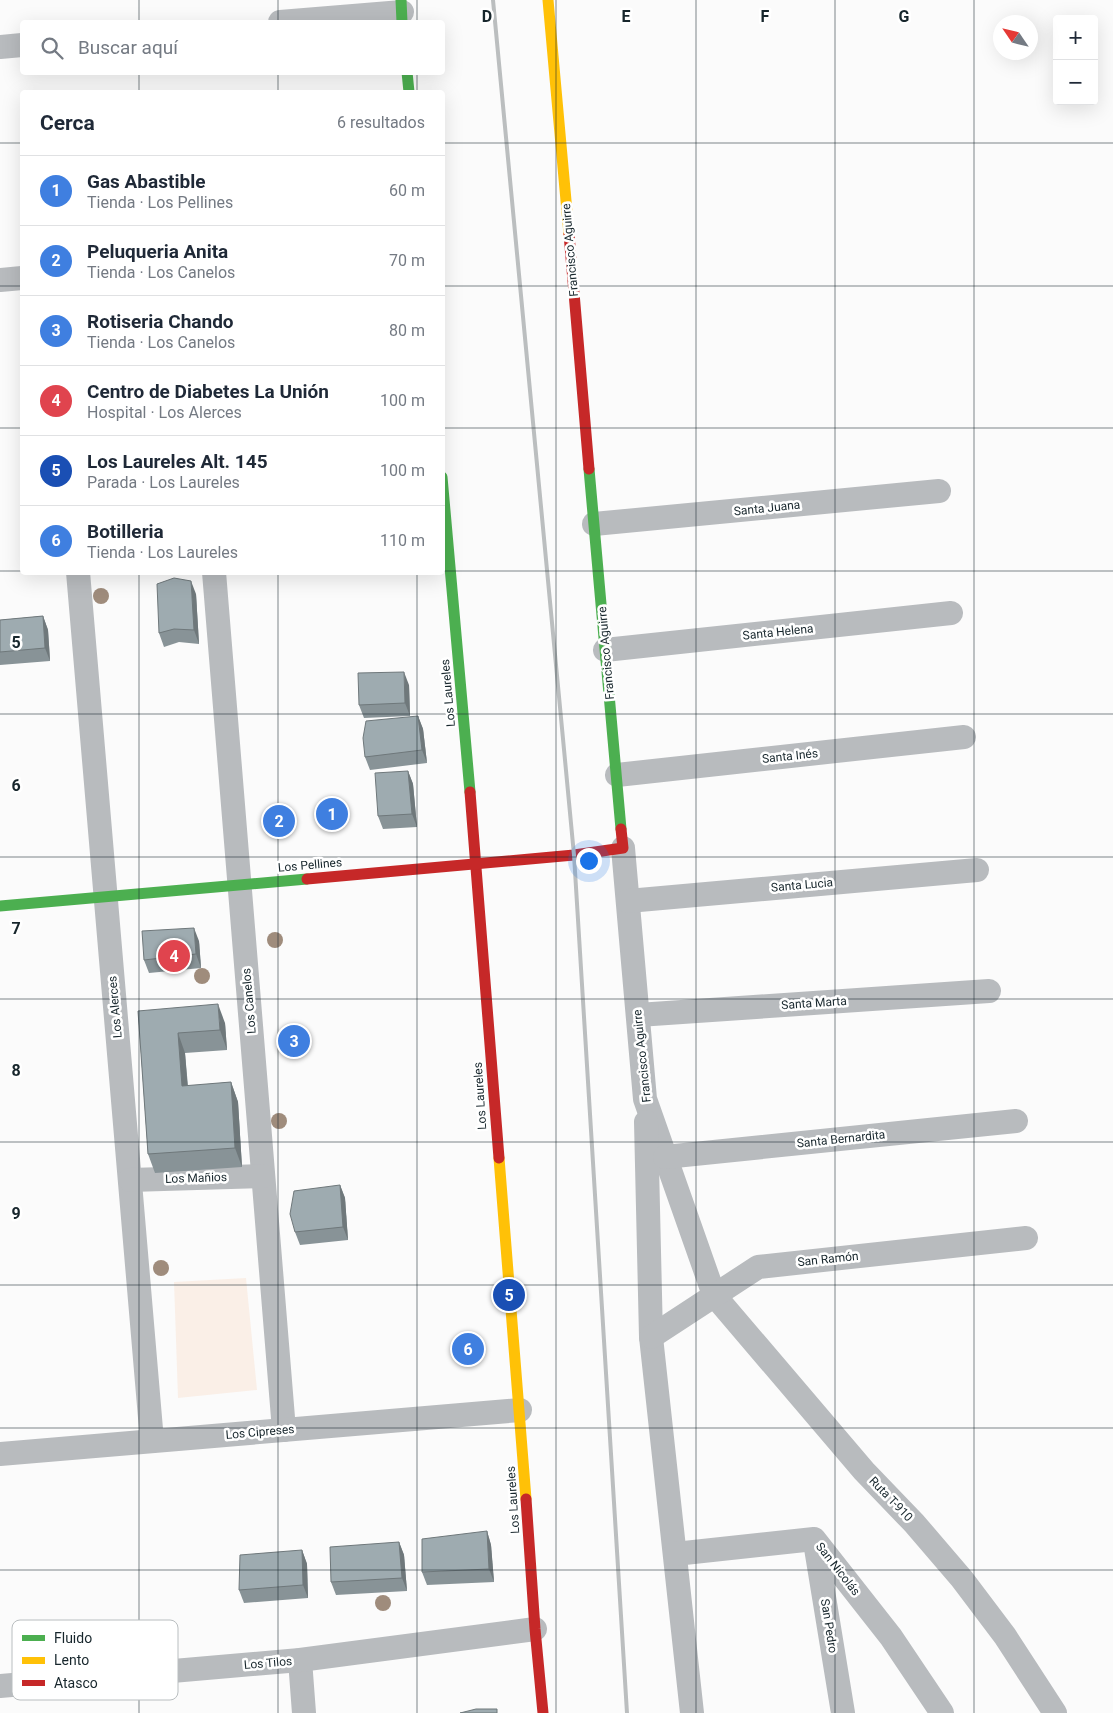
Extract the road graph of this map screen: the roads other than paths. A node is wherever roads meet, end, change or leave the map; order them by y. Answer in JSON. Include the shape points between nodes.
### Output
{"nodes":[{"id":1,"x":548,"y":0,"type":"edge"},
{"id":2,"x":402,"y":11,"type":"edge"},
{"id":3,"x":302,"y":20,"type":"edge"},
{"id":4,"x":20,"y":45,"type":"edge"},
{"id":5,"x":0,"y":47,"type":"edge"},
{"id":6,"x":407,"y":75,"type":"edge"},
{"id":7,"x":409,"y":90,"type":"edge"},
{"id":8,"x":20,"y":278,"type":"edge"},
{"id":9,"x":0,"y":280,"type":"edge"},
{"id":10,"x":939,"y":491,"type":"dead end"},
{"id":11,"x":445,"y":510,"type":"edge"},
{"id":12,"x":594,"y":524,"type":"junction"},
{"id":13,"x":78,"y":575,"type":"edge"},
{"id":14,"x":214,"y":575,"type":"edge"},
{"id":15,"x":952,"y":613,"type":"dead end"},
{"id":16,"x":605,"y":650,"type":"junction"},
{"id":17,"x":964,"y":737,"type":"dead end"},
{"id":18,"x":616,"y":775,"type":"junction"},
{"id":19,"x":623,"y":848,"type":"junction"},
{"id":20,"x":477,"y":864,"type":"junction"},
{"id":21,"x":977,"y":870,"type":"dead end"},
{"id":22,"x":239,"y":885,"type":"junction"},
{"id":23,"x":106,"y":897,"type":"junction"},
{"id":24,"x":628,"y":901,"type":"junction"},
{"id":25,"x":0,"y":906,"type":"edge"},
{"id":26,"x":990,"y":991,"type":"dead end"},
{"id":27,"x":638,"y":1015,"type":"junction"},
{"id":28,"x":645,"y":1099,"type":"junction"},
{"id":29,"x":1016,"y":1121,"type":"dead end"},
{"id":30,"x":665,"y":1157,"type":"junction"},
{"id":31,"x":263,"y":1176,"type":"junction"},
{"id":32,"x":130,"y":1180,"type":"junction"},
{"id":33,"x":1026,"y":1238,"type":"dead end"},
{"id":34,"x":714,"y":1296,"type":"junction"},
{"id":35,"x":652,"y":1338,"type":"junction"},
{"id":36,"x":520,"y":1410,"type":"junction"},
{"id":37,"x":284,"y":1430,"type":"junction"},
{"id":38,"x":152,"y":1442,"type":"junction"},
{"id":39,"x":0,"y":1454,"type":"edge"},
{"id":40,"x":814,"y":1539,"type":"junction"},
{"id":41,"x":675,"y":1554,"type":"junction"},
{"id":42,"x":536,"y":1629,"type":"junction"},
{"id":43,"x":300,"y":1660,"type":"junction"},
{"id":44,"x":178,"y":1671,"type":"edge"},
{"id":45,"x":304,"y":1713,"type":"edge"},
{"id":46,"x":543,"y":1713,"type":"edge"},
{"id":47,"x":692,"y":1713,"type":"edge"},
{"id":48,"x":843,"y":1713,"type":"edge"},
{"id":49,"x":942,"y":1713,"type":"edge"},
{"id":50,"x":1055,"y":1713,"type":"edge"}],
"edges":[{"from":1,"to":12,"type":"street","name":"Francisco Aguirre"},
{"from":2,"to":3,"type":"street"},
{"from":4,"to":5,"type":"street"},
{"from":6,"to":7,"type":"street"},
{"from":8,"to":9,"type":"street"},
{"from":10,"to":12,"type":"street","name":"Santa Juana"},
{"from":11,"to":20,"type":"street","name":"Los Laureles"},
{"from":12,"to":16,"type":"street","name":"Francisco Aguirre"},
{"from":13,"to":23,"type":"street","name":"Los Alerces"},
{"from":14,"to":22,"type":"street","name":"Los Canelos"},
{"from":15,"to":16,"type":"street","name":"Santa Helena"},
{"from":16,"to":18,"type":"street","name":"Francisco Aguirre"},
{"from":17,"to":18,"type":"street","name":"Santa Inés"},
{"from":18,"to":19,"type":"street","name":"Francisco Aguirre"},
{"from":19,"to":20,"type":"street","name":"Los Pellines"},
{"from":19,"to":24,"type":"street","name":"Francisco Aguirre"},
{"from":20,"to":22,"type":"street","name":"Los Pellines"},
{"from":20,"to":36,"type":"street","name":"Los Laureles"},
{"from":21,"to":24,"type":"street","name":"Santa Lucia"},
{"from":22,"to":23,"type":"street","name":"Los Pellines"},
{"from":22,"to":31,"type":"street","name":"Los Canelos"},
{"from":23,"to":25,"type":"street","name":"Los Pellines"},
{"from":23,"to":32,"type":"street","name":"Los Alerces"},
{"from":24,"to":27,"type":"street","name":"Francisco Aguirre"},
{"from":26,"to":27,"type":"street","name":"Santa Marta"},
{"from":27,"to":28,"type":"street","name":"Francisco Aguirre"},
{"from":28,"to":30,"type":"street","name":"Francisco Aguirre"},
{"from":28,"to":35,"type":"street"},
{"from":29,"to":30,"type":"street","name":"Santa Bernardita"},
{"from":30,"to":34,"type":"street","name":"Francisco Aguirre"},
{"from":31,"to":32,"type":"street","name":"Los Mañios"},
{"from":31,"to":37,"type":"street","name":"Los Canelos"},
{"from":32,"to":38,"type":"street","name":"Los Alerces"},
{"from":33,"to":34,"type":"street","name":"San Ramón","via":[[758,1267]]},
{"from":34,"to":35,"type":"street","name":"San Ramón"},
{"from":34,"to":50,"type":"street","name":"Ruta T-910","via":[[864,1471],[962,1578],[1005,1636]]},
{"from":35,"to":41,"type":"street"},
{"from":36,"to":37,"type":"street","name":"Los Cipreses"},
{"from":36,"to":42,"type":"street","name":"Los Laureles"},
{"from":37,"to":38,"type":"street","name":"Los Cipreses"},
{"from":38,"to":39,"type":"street","name":"Los Cipreses"},
{"from":40,"to":41,"type":"street","name":"San Nicolás"},
{"from":40,"to":48,"type":"street","name":"San Pedro"},
{"from":40,"to":49,"type":"street","name":"San Nicolás","via":[[891,1637]]},
{"from":41,"to":47,"type":"street"},
{"from":42,"to":43,"type":"street","name":"Los Tilos"},
{"from":42,"to":46,"type":"street","name":"Los Laureles"},
{"from":43,"to":44,"type":"street","name":"Los Tilos"},
{"from":43,"to":45,"type":"street"}]}
